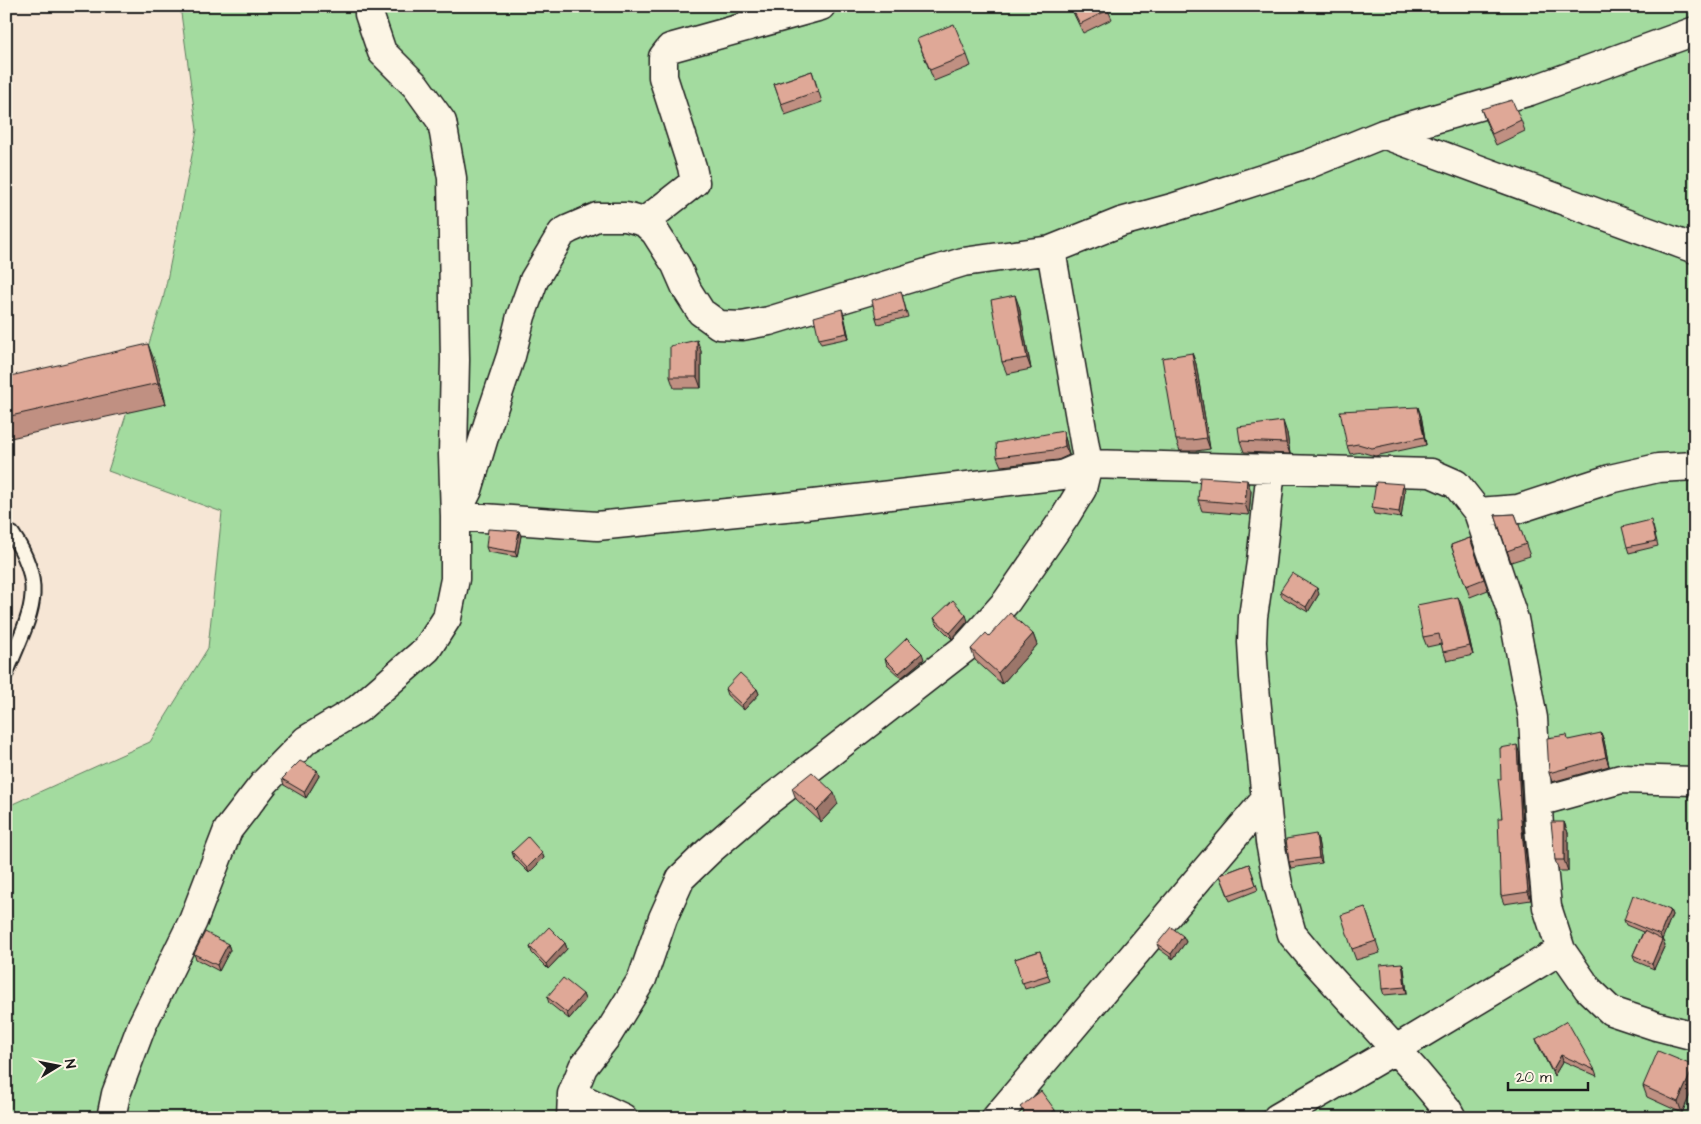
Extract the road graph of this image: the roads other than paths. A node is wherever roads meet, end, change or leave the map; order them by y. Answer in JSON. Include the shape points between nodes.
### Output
{"nodes":[{"id":1,"x":370,"y":6,"type":"edge"},
{"id":2,"x":821,"y":6,"type":"edge"},
{"id":3,"x":1695,"y":31,"type":"edge"},
{"id":4,"x":1383,"y":134,"type":"junction"},
{"id":5,"x":644,"y":222,"type":"junction"},
{"id":6,"x":1695,"y":249,"type":"edge"},
{"id":7,"x":1051,"y":250,"type":"junction"},
{"id":8,"x":1088,"y":464,"type":"junction"},
{"id":9,"x":1695,"y":466,"type":"edge"},
{"id":10,"x":1271,"y":469,"type":"junction"},
{"id":11,"x":1478,"y":512,"type":"junction"},
{"id":12,"x":456,"y":516,"type":"junction"},
{"id":13,"x":6,"y":532,"type":"edge"},
{"id":14,"x":6,"y":673,"type":"edge"},
{"id":15,"x":1695,"y":782,"type":"edge"},
{"id":16,"x":1265,"y":800,"type":"junction"},
{"id":17,"x":1538,"y":802,"type":"junction"},
{"id":18,"x":1561,"y":950,"type":"junction"},
{"id":19,"x":1695,"y":1036,"type":"edge"},
{"id":20,"x":1396,"y":1050,"type":"junction"},
{"id":21,"x":572,"y":1106,"type":"edge"},
{"id":22,"x":111,"y":1118,"type":"edge"},
{"id":23,"x":623,"y":1118,"type":"edge"},
{"id":24,"x":996,"y":1118,"type":"edge"},
{"id":25,"x":1277,"y":1118,"type":"edge"},
{"id":26,"x":1452,"y":1118,"type":"edge"}],
"edges":[{"from":1,"to":12,"type":"street","via":[[369,14],[382,52],[416,86],[442,122],[449,159],[454,224],[453,454]]},
{"from":2,"to":5,"type":"street","via":[[670,48],[663,57],[663,77],[695,182]]},
{"from":3,"to":4,"type":"street","via":[[1530,91]]},
{"from":4,"to":6,"type":"street"},
{"from":4,"to":7,"type":"street","via":[[1308,164],[1121,222]]},
{"from":5,"to":7,"type":"street","via":[[655,232],[676,265],[686,290],[701,312],[719,324],[742,326],[769,322],[964,262]]},
{"from":5,"to":12,"type":"street","via":[[626,217],[597,217],[562,233],[534,280],[468,490]]},
{"from":7,"to":8,"type":"street"},
{"from":8,"to":10,"type":"street"},
{"from":8,"to":12,"type":"street","via":[[1062,475],[597,526]]},
{"from":8,"to":21,"type":"street","via":[[1082,489],[1065,517],[1007,602],[965,648],[759,808],[681,878],[642,979],[607,1036],[583,1067]]},
{"from":9,"to":11,"type":"street","via":[[1658,468],[1610,479],[1518,509]]},
{"from":10,"to":11,"type":"street","via":[[1430,473],[1456,484]]},
{"from":10,"to":16,"type":"street","via":[[1253,617],[1254,677]]},
{"from":11,"to":17,"type":"street","via":[[1514,619],[1533,718]]},
{"from":12,"to":22,"type":"street","via":[[455,579],[447,618],[427,649],[358,709],[306,740],[265,782],[228,830],[193,920],[142,1025],[116,1094]]},
{"from":13,"to":14,"type":"lane","via":[[12,534],[22,549],[29,566],[33,594],[32,608]]},
{"from":15,"to":17,"type":"street","via":[[1621,779]]},
{"from":16,"to":20,"type":"street","via":[[1278,885],[1292,934]]},
{"from":16,"to":24,"type":"street"},
{"from":17,"to":18,"type":"street","via":[[1547,907]]},
{"from":18,"to":19,"type":"street","via":[[1588,989],[1611,1011]]},
{"from":18,"to":20,"type":"street"},
{"from":20,"to":25,"type":"street"},
{"from":20,"to":26,"type":"street"},
{"from":21,"to":23,"type":"street"}]}
